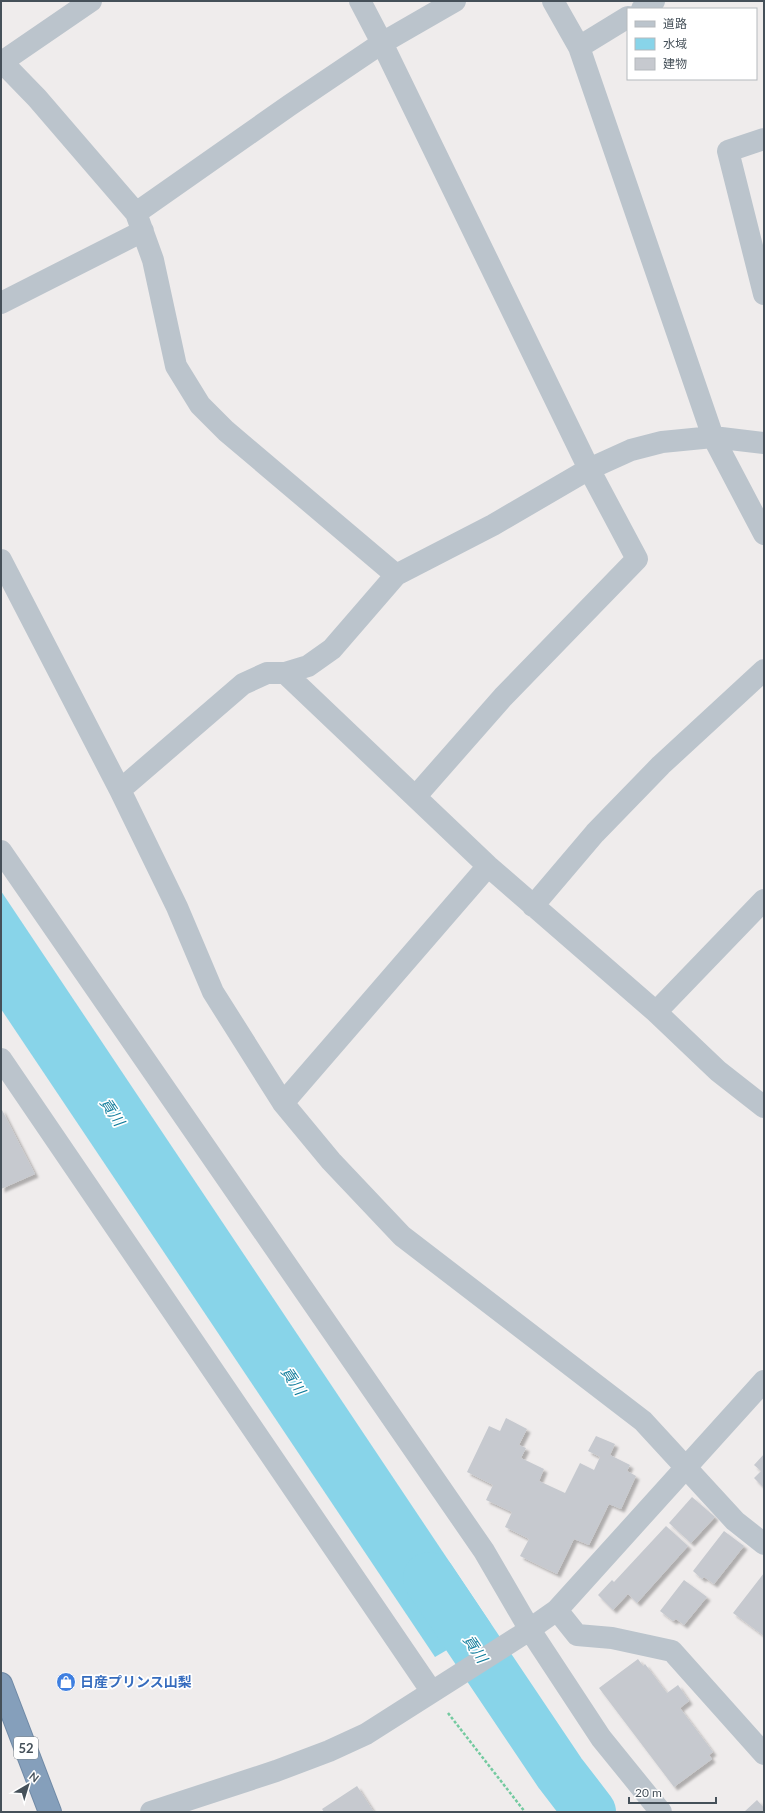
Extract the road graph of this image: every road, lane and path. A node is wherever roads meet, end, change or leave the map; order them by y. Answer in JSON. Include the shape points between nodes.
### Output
{"nodes":[{"id":1,"x":90,"y":1,"type":"edge"},
{"id":2,"x":360,"y":1,"type":"edge"},
{"id":3,"x":455,"y":1,"type":"edge"},
{"id":4,"x":553,"y":1,"type":"edge"},
{"id":5,"x":654,"y":1,"type":"edge"},
{"id":6,"x":644,"y":8,"type":"edge"},
{"id":7,"x":627,"y":18,"type":"edge"},
{"id":8,"x":382,"y":44,"type":"junction"},
{"id":9,"x":579,"y":47,"type":"junction"},
{"id":10,"x":2,"y":62,"type":"edge"},
{"id":11,"x":764,"y":139,"type":"edge"},
{"id":12,"x":139,"y":222,"type":"junction"},
{"id":13,"x":764,"y":294,"type":"edge"},
{"id":14,"x":1,"y":303,"type":"edge"},
{"id":15,"x":713,"y":437,"type":"junction"},
{"id":16,"x":764,"y":442,"type":"edge"},
{"id":17,"x":589,"y":469,"type":"junction"},
{"id":18,"x":764,"y":534,"type":"edge"},
{"id":19,"x":1,"y":560,"type":"edge"},
{"id":20,"x":396,"y":575,"type":"junction"},
{"id":21,"x":764,"y":670,"type":"edge"},
{"id":22,"x":285,"y":673,"type":"junction"},
{"id":23,"x":120,"y":790,"type":"junction"},
{"id":24,"x":416,"y":796,"type":"junction"},
{"id":25,"x":1,"y":851,"type":"edge"},
{"id":26,"x":488,"y":866,"type":"junction"},
{"id":27,"x":764,"y":900,"type":"edge"},
{"id":28,"x":533,"y":906,"type":"junction"},
{"id":29,"x":656,"y":1012,"type":"junction"},
{"id":30,"x":1,"y":1059,"type":"edge"},
{"id":31,"x":283,"y":1103,"type":"junction"},
{"id":32,"x":764,"y":1107,"type":"edge"},
{"id":33,"x":762,"y":1386,"type":"edge"},
{"id":34,"x":685,"y":1468,"type":"junction"},
{"id":35,"x":764,"y":1544,"type":"edge"},
{"id":36,"x":557,"y":1610,"type":"junction"},
{"id":37,"x":525,"y":1633,"type":"junction"},
{"id":38,"x":1,"y":1684,"type":"edge"},
{"id":39,"x":438,"y":1689,"type":"junction"},
{"id":40,"x":764,"y":1754,"type":"edge"},
{"id":41,"x":50,"y":1812,"type":"edge"},
{"id":42,"x":151,"y":1812,"type":"edge"},
{"id":43,"x":525,"y":1812,"type":"edge"},
{"id":44,"x":661,"y":1812,"type":"edge"}],
"edges":[{"from":1,"to":10,"type":"street"},
{"from":2,"to":8,"type":"street"},
{"from":3,"to":8,"type":"street"},
{"from":4,"to":9,"type":"street"},
{"from":5,"to":6,"type":"street"},
{"from":7,"to":9,"type":"street"},
{"from":8,"to":12,"type":"street","via":[[290,105]]},
{"from":8,"to":17,"type":"street"},
{"from":9,"to":15,"type":"street"},
{"from":10,"to":12,"type":"street","via":[[37,98]]},
{"from":11,"to":13,"type":"street","via":[[728,150]]},
{"from":12,"to":14,"type":"street"},
{"from":12,"to":20,"type":"street","via":[[153,260],[176,366],[200,405]]},
{"from":15,"to":16,"type":"street"},
{"from":15,"to":17,"type":"street","via":[[662,442],[631,450]]},
{"from":15,"to":18,"type":"street"},
{"from":17,"to":20,"type":"street","via":[[493,525]]},
{"from":17,"to":24,"type":"street","via":[[637,559],[503,698]]},
{"from":19,"to":23,"type":"street"},
{"from":20,"to":22,"type":"street","via":[[332,649],[308,666]]},
{"from":21,"to":28,"type":"street","via":[[661,765],[595,833]]},
{"from":22,"to":23,"type":"street","via":[[267,673],[243,684]]},
{"from":22,"to":24,"type":"street"},
{"from":23,"to":31,"type":"street","via":[[177,907],[213,992]]},
{"from":24,"to":26,"type":"street"},
{"from":25,"to":37,"type":"street","via":[[484,1551]]},
{"from":26,"to":28,"type":"street"},
{"from":26,"to":31,"type":"street"},
{"from":27,"to":29,"type":"street"},
{"from":28,"to":29,"type":"street"},
{"from":29,"to":32,"type":"street","via":[[718,1072]]},
{"from":30,"to":39,"type":"street"},
{"from":31,"to":34,"type":"street","via":[[331,1161],[402,1236],[643,1421]]},
{"from":33,"to":34,"type":"street"},
{"from":34,"to":35,"type":"street","via":[[735,1521]]},
{"from":34,"to":36,"type":"street"},
{"from":36,"to":37,"type":"street"},
{"from":36,"to":40,"type":"street","via":[[577,1635],[612,1638],[672,1651]]},
{"from":37,"to":39,"type":"street"},
{"from":37,"to":44,"type":"street","via":[[601,1738]]},
{"from":38,"to":41,"type":"highway","number":"52"},
{"from":39,"to":42,"type":"street","via":[[366,1734],[329,1751]]},
{"from":39,"to":43,"type":"path"}]}
